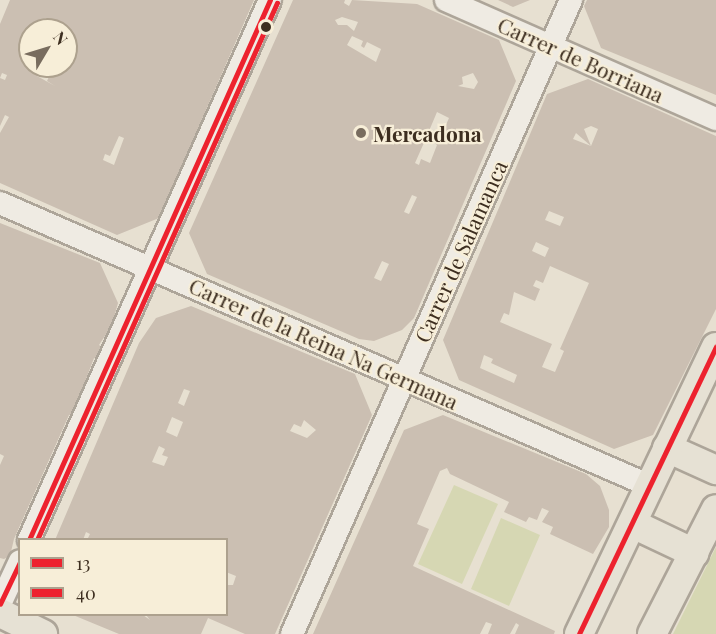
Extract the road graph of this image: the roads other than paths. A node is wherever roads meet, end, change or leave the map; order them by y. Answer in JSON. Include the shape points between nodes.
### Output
{"nodes":[{"id":1,"x":270,"y":0,"type":"edge"},
{"id":2,"x":446,"y":0,"type":"edge"},
{"id":3,"x":571,"y":0,"type":"edge"},
{"id":4,"x":550,"y":46,"type":"junction"},
{"id":5,"x":716,"y":119,"type":"edge"},
{"id":6,"x":0,"y":203,"type":"edge"},
{"id":7,"x":150,"y":267,"type":"junction"},
{"id":8,"x":716,"y":347,"type":"edge"},
{"id":9,"x":405,"y":378,"type":"junction"},
{"id":10,"x":667,"y":448,"type":"junction"},
{"id":11,"x":716,"y":470,"type":"edge"},
{"id":12,"x":648,"y":485,"type":"junction"},
{"id":13,"x":716,"y":509,"type":"edge"},
{"id":14,"x":633,"y":524,"type":"junction"},
{"id":15,"x":30,"y":538,"type":"edge"},
{"id":16,"x":694,"y":553,"type":"junction"},
{"id":17,"x":18,"y":565,"type":"edge"},
{"id":18,"x":0,"y":604,"type":"edge"},
{"id":19,"x":0,"y":613,"type":"edge"},
{"id":20,"x":43,"y":634,"type":"edge"},
{"id":21,"x":292,"y":634,"type":"edge"},
{"id":22,"x":579,"y":634,"type":"edge"},
{"id":23,"x":652,"y":634,"type":"edge"}],
"edges":[{"from":1,"to":7,"type":"street"},
{"from":2,"to":4,"type":"street","name":"Carrer de Borriana"},
{"from":3,"to":4,"type":"street","name":"Carrer de Salamanca"},
{"from":4,"to":5,"type":"street","name":"Carrer de Borriana"},
{"from":4,"to":9,"type":"street","name":"Carrer de Salamanca"},
{"from":6,"to":7,"type":"street","name":"Carrer de la Reina Na Germana"},
{"from":7,"to":9,"type":"street","name":"Carrer de la Reina Na Germana"},
{"from":7,"to":15,"type":"street"},
{"from":8,"to":10,"type":"main road"},
{"from":9,"to":12,"type":"street","name":"Carrer de la Reina Na Germana"},
{"from":9,"to":21,"type":"street","name":"Carrer de Salamanca"},
{"from":10,"to":11,"type":"main road"},
{"from":10,"to":12,"type":"main road"},
{"from":12,"to":14,"type":"main road"},
{"from":13,"to":16,"type":"main road"},
{"from":14,"to":16,"type":"main road"},
{"from":14,"to":22,"type":"main road"},
{"from":16,"to":23,"type":"main road"},
{"from":17,"to":18,"type":"street"},
{"from":19,"to":20,"type":"main road"}]}
